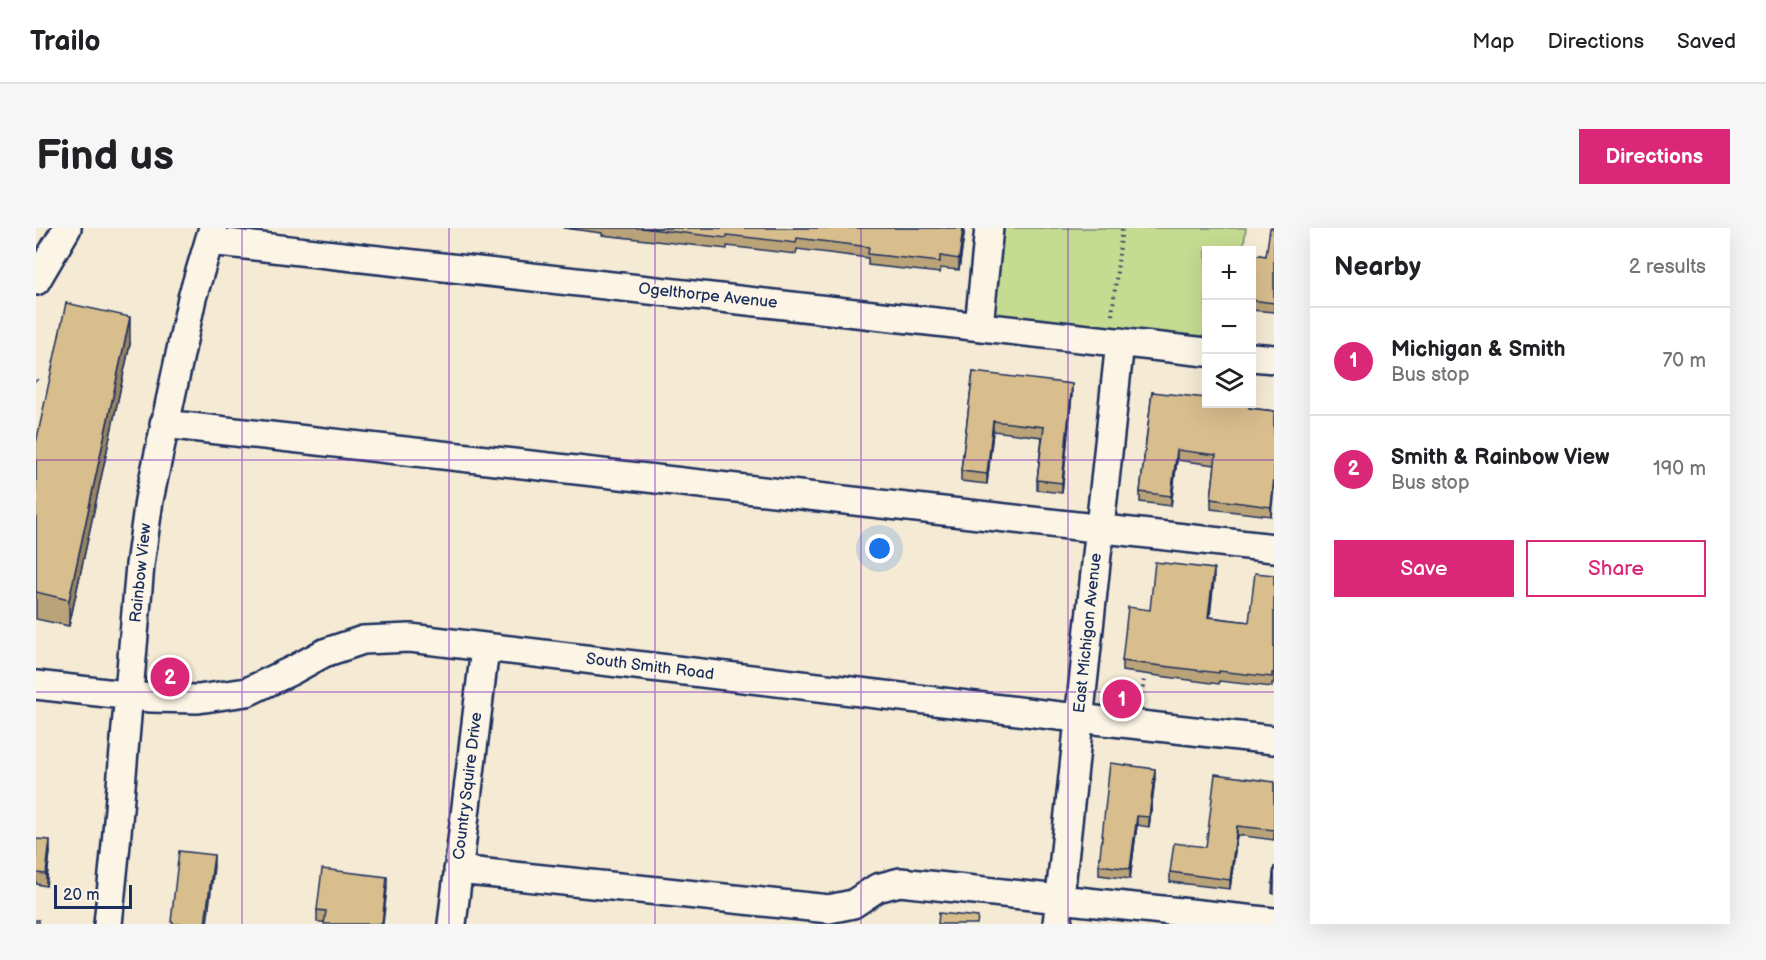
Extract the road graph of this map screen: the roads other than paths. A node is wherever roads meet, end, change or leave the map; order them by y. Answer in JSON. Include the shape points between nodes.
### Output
{"nodes":[{"id":1,"x":67,"y":228,"type":"edge"},
{"id":2,"x":989,"y":228,"type":"edge"},
{"id":3,"x":211,"y":234,"type":"edge"},
{"id":4,"x":36,"y":281,"type":"edge"},
{"id":5,"x":979,"y":326,"type":"junction"},
{"id":6,"x":1120,"y":342,"type":"junction"},
{"id":7,"x":1202,"y":352,"type":"edge"},
{"id":8,"x":1256,"y":357,"type":"edge"},
{"id":9,"x":1274,"y":359,"type":"edge"},
{"id":10,"x":164,"y":424,"type":"junction"},
{"id":11,"x":1100,"y":530,"type":"junction"},
{"id":12,"x":1274,"y":548,"type":"edge"},
{"id":13,"x":485,"y":648,"type":"junction"},
{"id":14,"x":36,"y":685,"type":"edge"},
{"id":15,"x":129,"y":695,"type":"junction"},
{"id":16,"x":1078,"y":718,"type":"junction"},
{"id":17,"x":1274,"y":740,"type":"edge"},
{"id":18,"x":458,"y":870,"type":"junction"},
{"id":19,"x":1058,"y":911,"type":"edge"},
{"id":20,"x":1274,"y":922,"type":"edge"},
{"id":21,"x":108,"y":924,"type":"edge"},
{"id":22,"x":452,"y":924,"type":"edge"}],
"edges":[{"from":1,"to":4,"type":"street"},
{"from":2,"to":5,"type":"street"},
{"from":3,"to":5,"type":"street","name":"Ogelthorpe Avenue"},
{"from":3,"to":10,"type":"street","name":"Rainbow View","via":[[192,298]]},
{"from":5,"to":6,"type":"street","name":"Ogelthorpe Avenue"},
{"from":6,"to":7,"type":"street","name":"Ogelthorpe Avenue"},
{"from":6,"to":11,"type":"street","name":"East Michigan Avenue"},
{"from":8,"to":9,"type":"street"},
{"from":10,"to":11,"type":"street"},
{"from":10,"to":15,"type":"street","name":"Rainbow View","via":[[140,565]]},
{"from":11,"to":12,"type":"street"},
{"from":11,"to":16,"type":"street","name":"East Michigan Avenue"},
{"from":13,"to":15,"type":"street","name":"South Smith Road","via":[[410,638],[363,640],[324,653],[248,692],[198,699]]},
{"from":13,"to":16,"type":"street","name":"South Smith Road"},
{"from":13,"to":18,"type":"street","name":"Country Squire Drive"},
{"from":14,"to":15,"type":"street","name":"South Smith Road"},
{"from":15,"to":21,"type":"street","name":"Rainbow View"},
{"from":16,"to":17,"type":"street","name":"South Smith Road"},
{"from":16,"to":19,"type":"street","name":"East Michigan Avenue"},
{"from":18,"to":19,"type":"street","via":[[829,909],[853,904],[877,888],[900,882]]},
{"from":18,"to":22,"type":"street","name":"Country Squire Drive"},
{"from":19,"to":20,"type":"street"}]}
